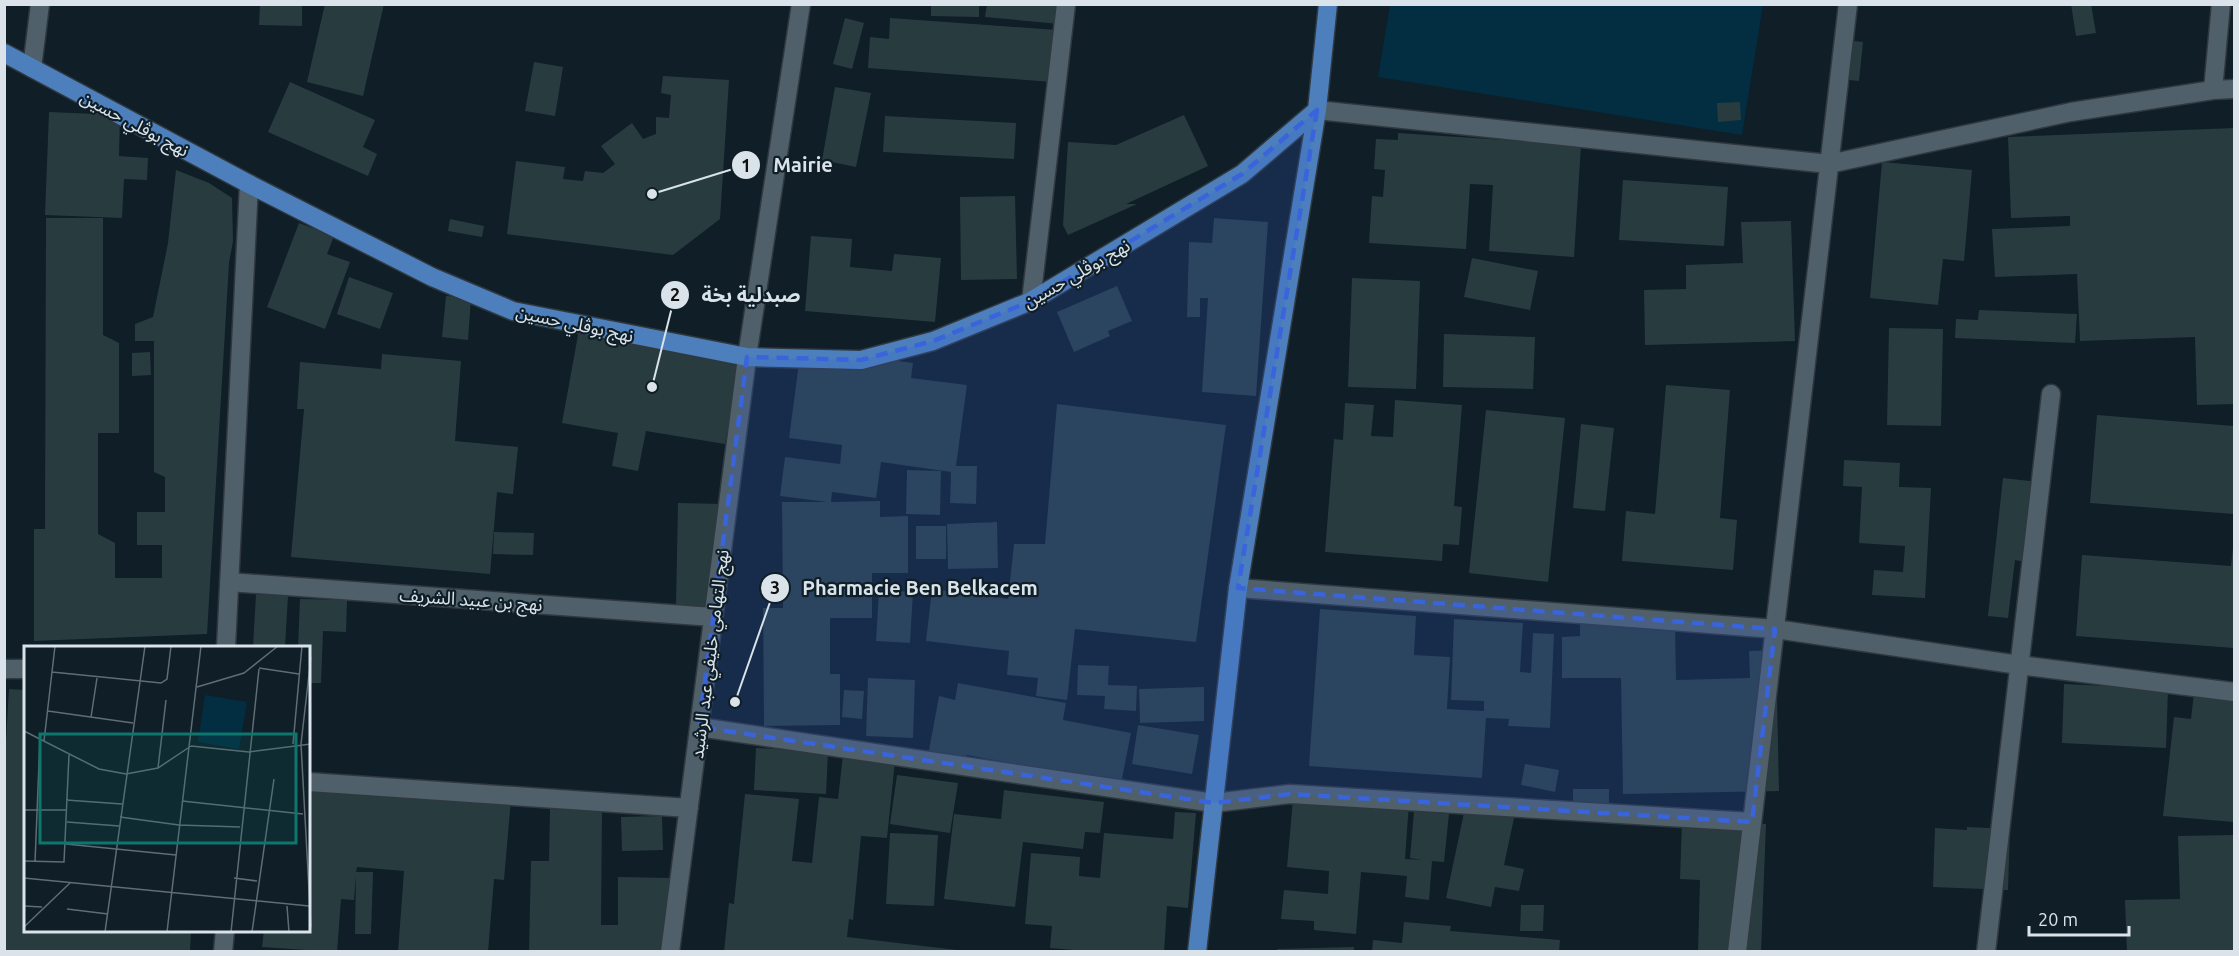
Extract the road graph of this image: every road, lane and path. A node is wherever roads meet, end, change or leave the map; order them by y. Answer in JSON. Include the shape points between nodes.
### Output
{"nodes":[{"id":1,"x":40,"y":4,"type":"edge"},
{"id":2,"x":801,"y":4,"type":"edge"},
{"id":3,"x":1066,"y":4,"type":"edge"},
{"id":4,"x":1328,"y":4,"type":"edge"},
{"id":5,"x":1848,"y":4,"type":"edge"},
{"id":6,"x":2221,"y":4,"type":"edge"},
{"id":7,"x":4,"y":53,"type":"edge"},
{"id":8,"x":32,"y":68,"type":"junction"},
{"id":9,"x":2235,"y":89,"type":"edge"},
{"id":10,"x":2213,"y":90,"type":"junction"},
{"id":11,"x":1317,"y":110,"type":"junction"},
{"id":12,"x":1828,"y":164,"type":"junction"},
{"id":13,"x":249,"y":184,"type":"junction"},
{"id":14,"x":1031,"y":301,"type":"junction"},
{"id":15,"x":747,"y":357,"type":"junction"},
{"id":16,"x":2051,"y":394,"type":"dead end"},
{"id":17,"x":229,"y":582,"type":"junction"},
{"id":18,"x":1238,"y":588,"type":"junction"},
{"id":19,"x":714,"y":617,"type":"junction"},
{"id":20,"x":1775,"y":629,"type":"junction"},
{"id":21,"x":226,"y":646,"type":"edge"},
{"id":22,"x":2019,"y":664,"type":"junction"},
{"id":23,"x":4,"y":669,"type":"edge"},
{"id":24,"x":24,"y":669,"type":"edge"},
{"id":25,"x":2235,"y":692,"type":"edge"},
{"id":26,"x":699,"y":727,"type":"junction"},
{"id":27,"x":310,"y":782,"type":"edge"},
{"id":28,"x":1214,"y":803,"type":"junction"},
{"id":29,"x":689,"y":808,"type":"junction"},
{"id":30,"x":1752,"y":822,"type":"junction"},
{"id":31,"x":225,"y":932,"type":"edge"},
{"id":32,"x":223,"y":951,"type":"edge"},
{"id":33,"x":670,"y":951,"type":"edge"},
{"id":34,"x":1197,"y":951,"type":"edge"},
{"id":35,"x":1737,"y":951,"type":"edge"},
{"id":36,"x":1986,"y":951,"type":"edge"}],
"edges":[{"from":1,"to":8,"type":"street"},
{"from":2,"to":15,"type":"street","name":"نهج التهامي خليفي عبد الرشيد"},
{"from":3,"to":14,"type":"street"},
{"from":4,"to":11,"type":"main road"},
{"from":5,"to":12,"type":"street"},
{"from":6,"to":10,"type":"street"},
{"from":7,"to":8,"type":"main road","name":"نهج بوڨلي حسين"},
{"from":8,"to":13,"type":"main road","name":"نهج بوڨلي حسين"},
{"from":9,"to":10,"type":"street"},
{"from":10,"to":12,"type":"street","via":[[2071,112]]},
{"from":11,"to":12,"type":"street"},
{"from":11,"to":14,"type":"main road","name":"نهج بوڨلي حسين","via":[[1242,174]]},
{"from":11,"to":18,"type":"main road"},
{"from":12,"to":20,"type":"street"},
{"from":13,"to":15,"type":"main road","name":"نهج بوڨلي حسين","via":[[432,277],[513,311]]},
{"from":13,"to":17,"type":"street"},
{"from":14,"to":15,"type":"main road","name":"نهج بوڨلي حسين","via":[[933,341],[861,360]]},
{"from":15,"to":19,"type":"street","name":"نهج التهامي خليفي عبد الرشيد"},
{"from":16,"to":22,"type":"street"},
{"from":17,"to":19,"type":"street","name":"نهج بن عبيد الشريف"},
{"from":17,"to":21,"type":"street"},
{"from":18,"to":20,"type":"street"},
{"from":18,"to":28,"type":"main road"},
{"from":19,"to":26,"type":"street","name":"نهج التهامي خليفي عبد الرشيد"},
{"from":20,"to":22,"type":"street"},
{"from":20,"to":30,"type":"street"},
{"from":22,"to":25,"type":"street"},
{"from":22,"to":36,"type":"street"},
{"from":23,"to":24,"type":"street"},
{"from":26,"to":28,"type":"street"},
{"from":26,"to":29,"type":"street","name":"نهج التهامي خليفي عبد الرشيد"},
{"from":27,"to":29,"type":"street"},
{"from":28,"to":30,"type":"street","via":[[1290,794]]},
{"from":28,"to":34,"type":"main road"},
{"from":29,"to":33,"type":"street","name":"نهج التهامي خليفي عبد الرشيد"},
{"from":30,"to":35,"type":"street"},
{"from":31,"to":32,"type":"street"}]}
